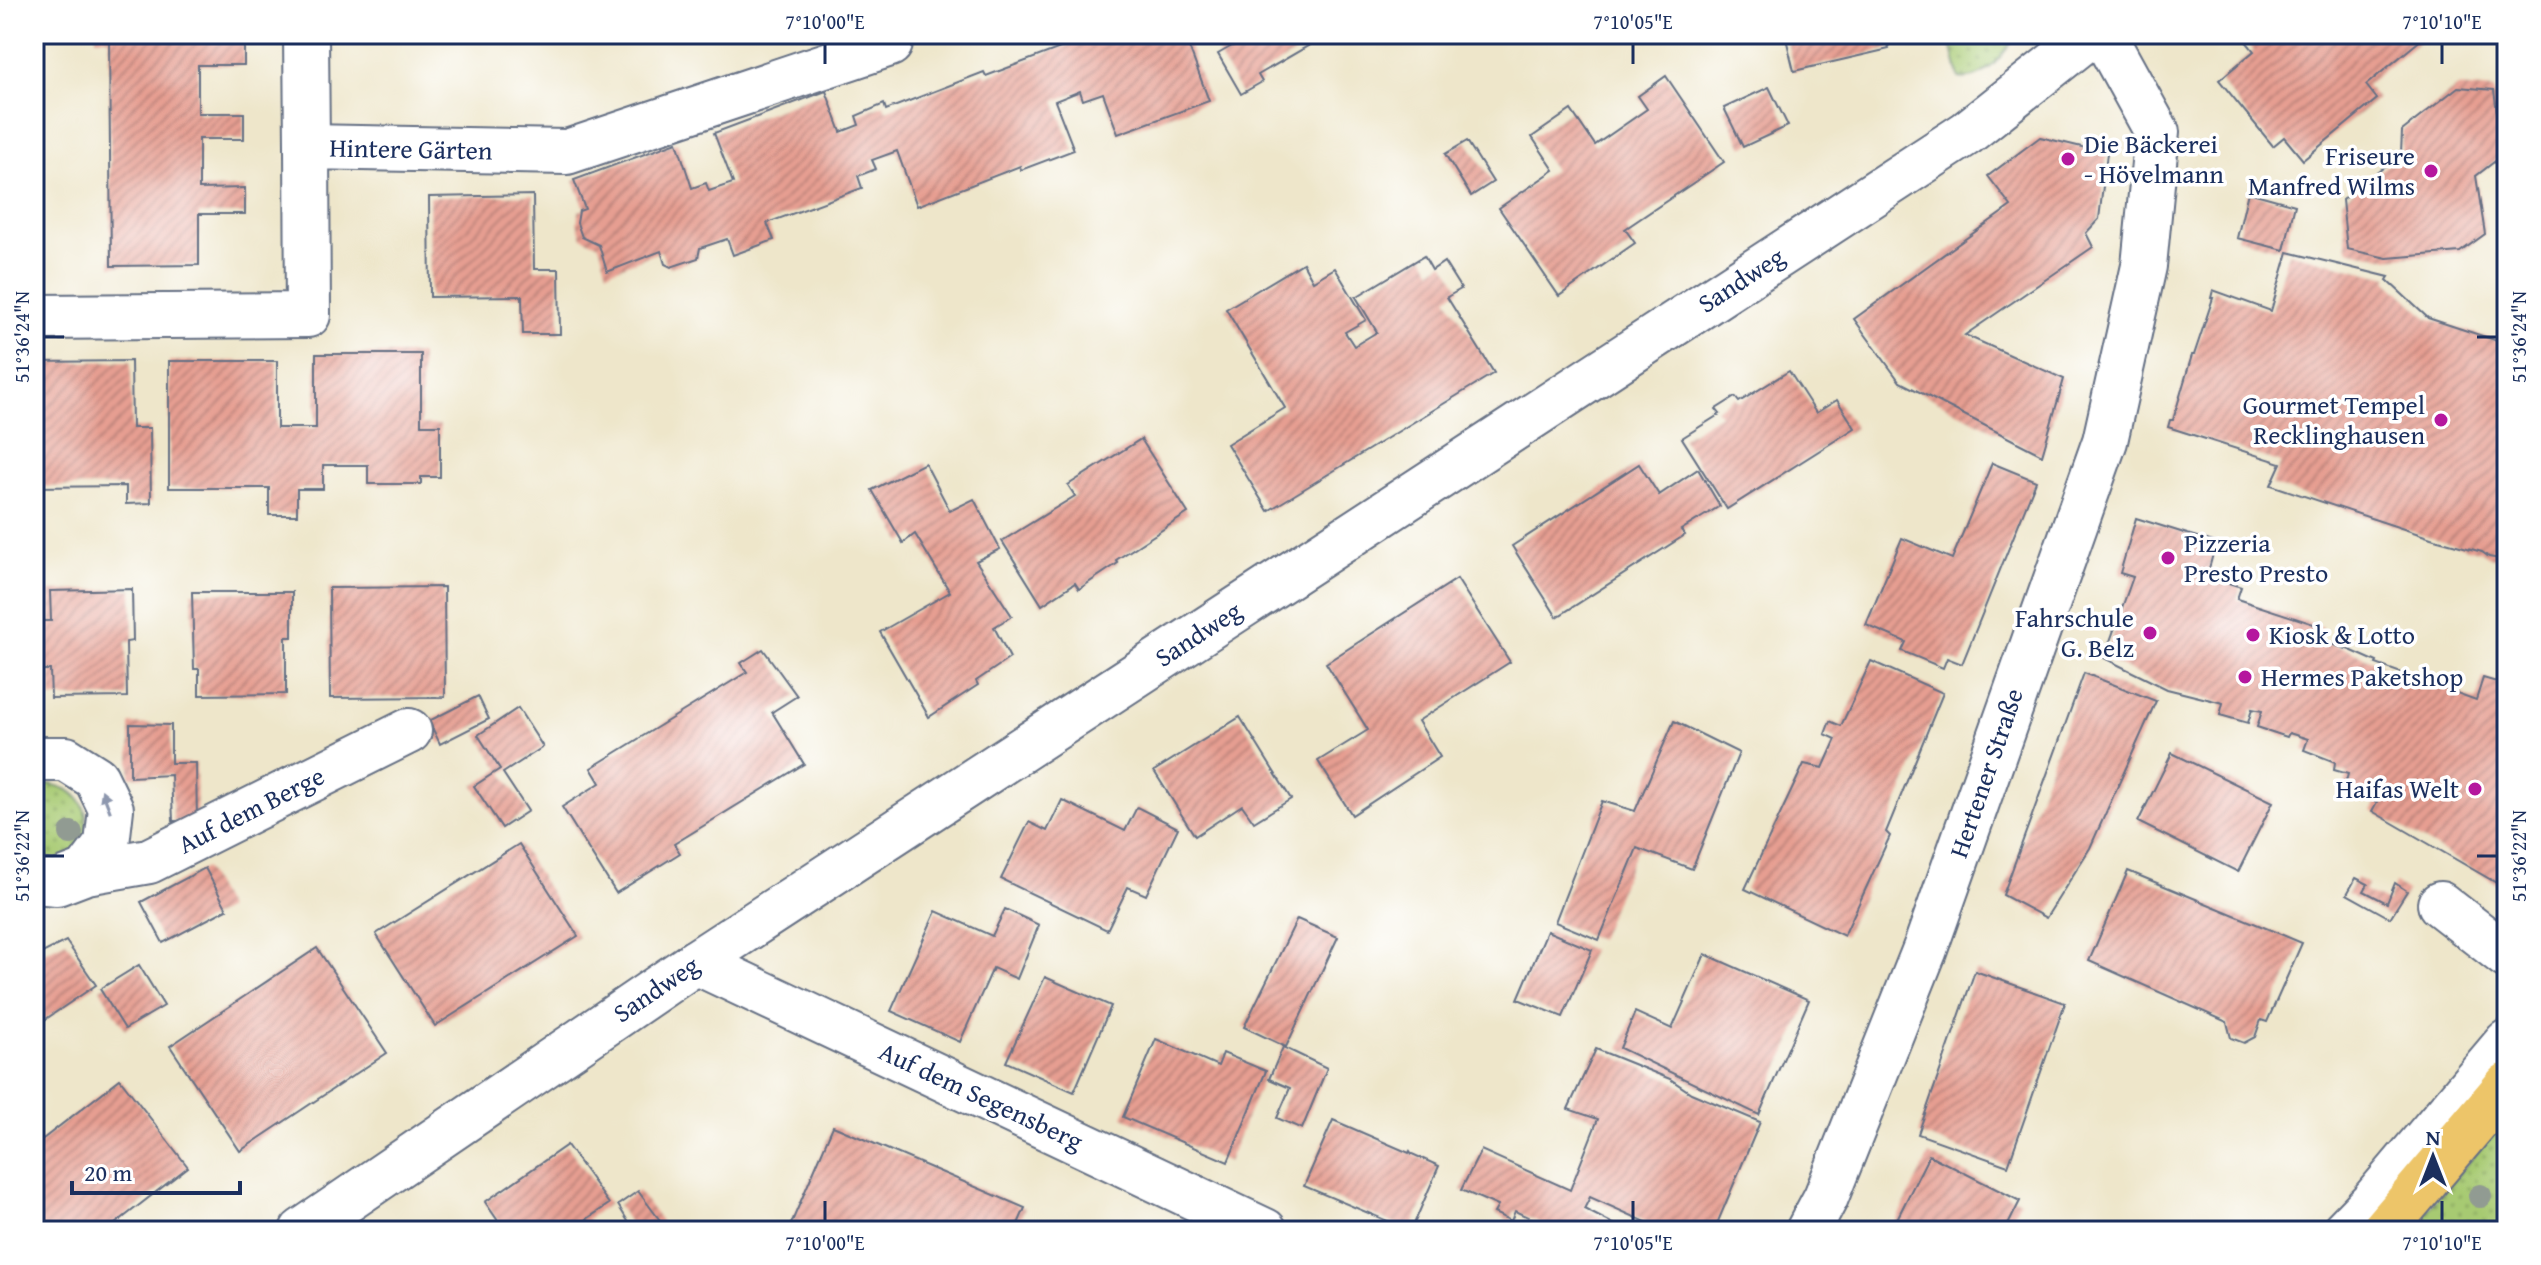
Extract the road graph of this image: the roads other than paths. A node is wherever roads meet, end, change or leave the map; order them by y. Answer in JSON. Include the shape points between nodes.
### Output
{"nodes":[{"id":1,"x":306,"y":34,"type":"edge"},
{"id":2,"x":2092,"y":34,"type":"edge"},
{"id":3,"x":2103,"y":34,"type":"edge"},
{"id":4,"x":897,"y":37,"type":"edge"},
{"id":5,"x":307,"y":147,"type":"junction"},
{"id":6,"x":34,"y":317,"type":"edge"},
{"id":7,"x":409,"y":731,"type":"dead end"},
{"id":8,"x":34,"y":759,"type":"edge"},
{"id":9,"x":86,"y":872,"type":"junction"},
{"id":10,"x":34,"y":881,"type":"edge"},
{"id":11,"x":2440,"y":904,"type":"dead end"},
{"id":12,"x":2507,"y":956,"type":"edge"},
{"id":13,"x":696,"y":962,"type":"junction"},
{"id":14,"x":2507,"y":1042,"type":"edge"},
{"id":15,"x":2507,"y":1085,"type":"edge"},
{"id":16,"x":302,"y":1231,"type":"edge"},
{"id":17,"x":1265,"y":1231,"type":"edge"},
{"id":18,"x":1808,"y":1231,"type":"edge"},
{"id":19,"x":2344,"y":1231,"type":"edge"},
{"id":20,"x":2383,"y":1231,"type":"edge"}],
"edges":[{"from":1,"to":5,"type":"street"},
{"from":2,"to":13,"type":"street","name":"Sandweg","via":[[1967,133]]},
{"from":3,"to":18,"type":"street","name":"Hertener Straße","via":[[2157,132],[2144,266],[2105,441],[1925,949]]},
{"from":4,"to":5,"type":"street","name":"Hintere Gärten","via":[[567,152]]},
{"from":5,"to":6,"type":"street","name":"Hintere Gärten","via":[[308,315]]},
{"from":7,"to":9,"type":"street","name":"Auf dem Berge","via":[[149,861]]},
{"from":9,"to":8,"type":"street","one_way":true,"via":[[107,844],[111,809],[96,778],[66,759]]},
{"from":9,"to":10,"type":"street","name":"Auf dem Berge","via":[[57,883]]},
{"from":11,"to":12,"type":"street"},
{"from":13,"to":16,"type":"street","name":"Sandweg"},
{"from":13,"to":17,"type":"street","name":"Auf dem Segensberg"},
{"from":14,"to":19,"type":"street"},
{"from":15,"to":20,"type":"main road"}]}
